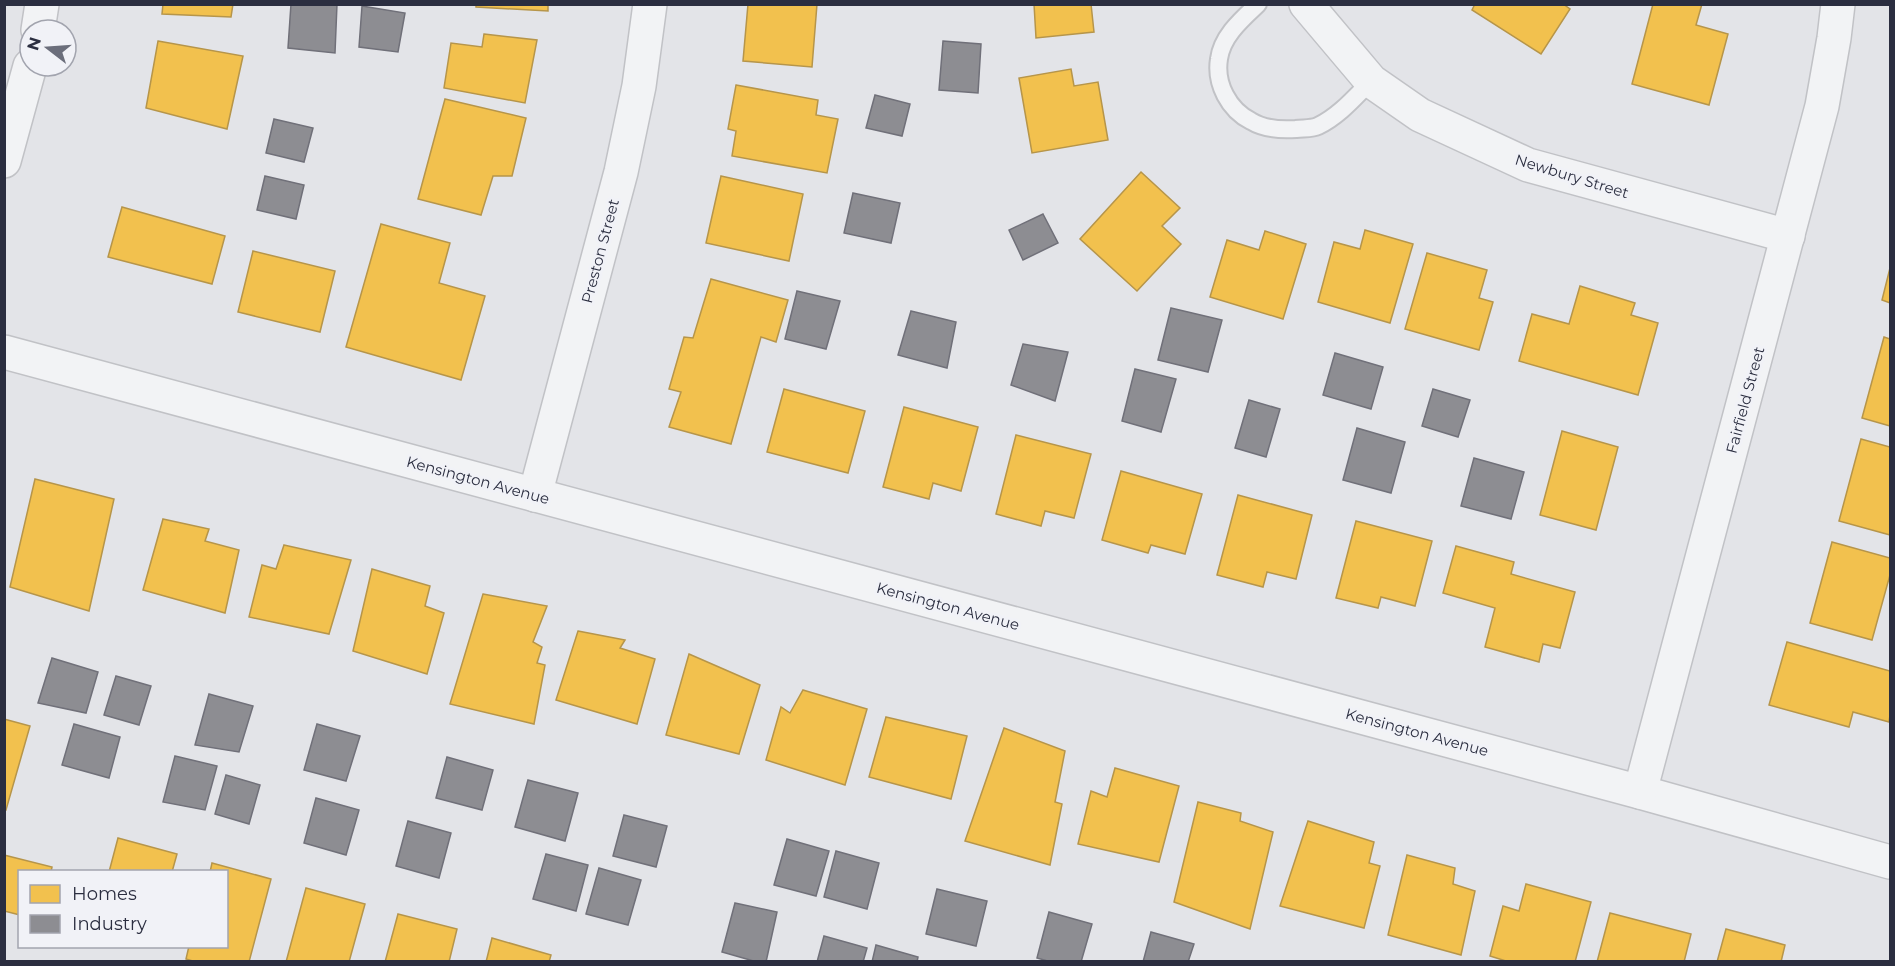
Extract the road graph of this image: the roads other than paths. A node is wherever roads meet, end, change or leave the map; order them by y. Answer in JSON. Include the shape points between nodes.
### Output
{"nodes":[{"id":1,"x":650,"y":4,"type":"edge"},
{"id":2,"x":1258,"y":4,"type":"edge"},
{"id":3,"x":1306,"y":4,"type":"edge"},
{"id":4,"x":1838,"y":4,"type":"edge"},
{"id":5,"x":27,"y":78,"type":"edge"},
{"id":6,"x":1371,"y":81,"type":"junction"},
{"id":7,"x":4,"y":160,"type":"edge"},
{"id":8,"x":1788,"y":236,"type":"junction"},
{"id":9,"x":4,"y":352,"type":"edge"},
{"id":10,"x":535,"y":495,"type":"junction"},
{"id":11,"x":1640,"y":792,"type":"junction"},
{"id":12,"x":1890,"y":862,"type":"edge"}],
"edges":[{"from":1,"to":10,"type":"street","name":"Preston Street","via":[[639,86],[621,172]]},
{"from":2,"to":6,"type":"lane","via":[[1224,42],[1218,60],[1221,87],[1233,108],[1251,122],[1280,130],[1317,127],[1342,110]]},
{"from":3,"to":6,"type":"street","name":"Newbury Street"},
{"from":4,"to":8,"type":"street","name":"Fairfield Street","via":[[1822,106]]},
{"from":5,"to":7,"type":"street"},
{"from":6,"to":8,"type":"street","name":"Newbury Street","via":[[1420,115],[1528,165]]},
{"from":8,"to":11,"type":"street","name":"Fairfield Street"},
{"from":9,"to":10,"type":"street","name":"Kensington Avenue"},
{"from":10,"to":11,"type":"street","name":"Kensington Avenue"},
{"from":11,"to":12,"type":"street","name":"Kensington Avenue"}]}
